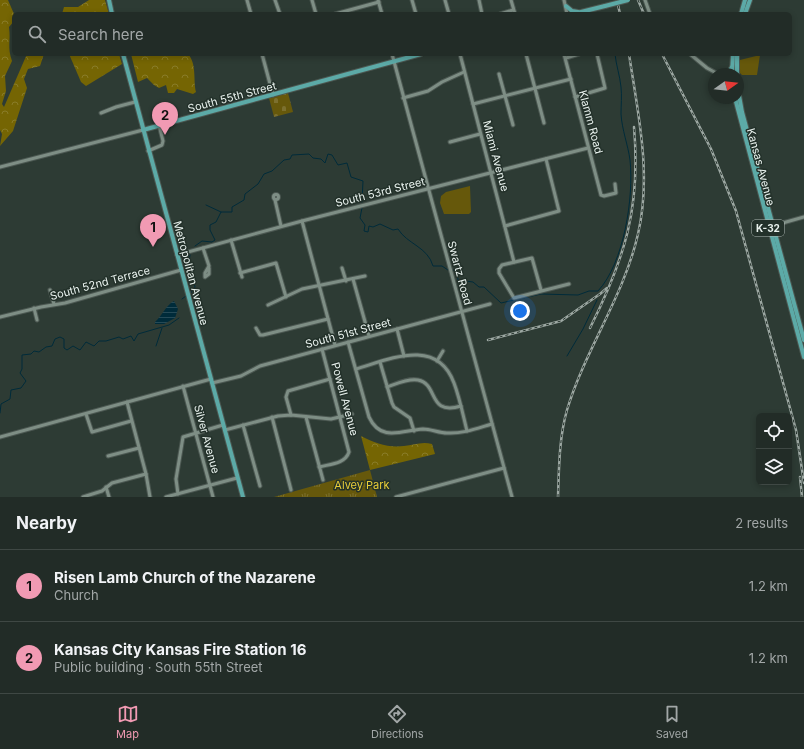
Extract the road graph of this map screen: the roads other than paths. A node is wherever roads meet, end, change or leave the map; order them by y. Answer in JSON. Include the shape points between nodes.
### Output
{"nodes":[{"id":1,"x":108,"y":0,"type":"edge"},
{"id":2,"x":247,"y":0,"type":"edge"},
{"id":3,"x":275,"y":0,"type":"edge"},
{"id":4,"x":312,"y":0,"type":"edge"},
{"id":5,"x":412,"y":0,"type":"edge"},
{"id":6,"x":445,"y":0,"type":"edge"},
{"id":7,"x":478,"y":0,"type":"edge"},
{"id":8,"x":511,"y":0,"type":"edge"},
{"id":9,"x":564,"y":0,"type":"edge"},
{"id":10,"x":628,"y":0,"type":"edge"},
{"id":11,"x":645,"y":0,"type":"edge"},
{"id":12,"x":745,"y":0,"type":"edge"},
{"id":13,"x":750,"y":0,"type":"edge"},
{"id":14,"x":379,"y":1,"type":"edge"},
{"id":15,"x":566,"y":6,"type":"junction"},
{"id":16,"x":111,"y":12,"type":"edge"},
{"id":17,"x":250,"y":12,"type":"edge"},
{"id":18,"x":279,"y":12,"type":"edge"},
{"id":19,"x":315,"y":12,"type":"edge"},
{"id":20,"x":342,"y":12,"type":"edge"},
{"id":21,"x":382,"y":12,"type":"edge"},
{"id":22,"x":415,"y":12,"type":"edge"},
{"id":23,"x":448,"y":12,"type":"edge"},
{"id":24,"x":481,"y":12,"type":"edge"},
{"id":25,"x":514,"y":12,"type":"edge"},
{"id":26,"x":567,"y":12,"type":"edge"},
{"id":27,"x":580,"y":12,"type":"joint"},
{"id":28,"x":649,"y":12,"type":"edge"},
{"id":29,"x":742,"y":12,"type":"edge"},
{"id":30,"x":747,"y":12,"type":"edge"},
{"id":31,"x":124,"y":56,"type":"edge"},
{"id":32,"x":263,"y":56,"type":"edge"},
{"id":33,"x":392,"y":56,"type":"edge"},
{"id":34,"x":414,"y":56,"type":"edge"},
{"id":35,"x":460,"y":56,"type":"edge"},
{"id":36,"x":526,"y":56,"type":"edge"},
{"id":37,"x":565,"y":56,"type":"edge"},
{"id":38,"x":597,"y":56,"type":"edge"},
{"id":39,"x":693,"y":56,"type":"edge"},
{"id":40,"x":733,"y":56,"type":"edge"},
{"id":41,"x":737,"y":56,"type":"edge"},
{"id":42,"x":394,"y":62,"type":"junction"},
{"id":43,"x":732,"y":67,"type":"edge"},
{"id":44,"x":710,"y":68,"type":"edge"},
{"id":45,"x":737,"y":68,"type":"edge"},
{"id":46,"x":464,"y":72,"type":"junction"},
{"id":47,"x":499,"y":74,"type":"dead end"},
{"id":48,"x":571,"y":79,"type":"junction"},
{"id":49,"x":534,"y":88,"type":"junction"},
{"id":50,"x":273,"y":95,"type":"junction"},
{"id":51,"x":505,"y":96,"type":"junction"},
{"id":52,"x":575,"y":96,"type":"junction"},
{"id":53,"x":403,"y":98,"type":"junction"},
{"id":54,"x":135,"y":102,"type":"junction"},
{"id":55,"x":473,"y":104,"type":"junction"},
{"id":56,"x":737,"y":104,"type":"edge"},
{"id":57,"x":741,"y":104,"type":"edge"},
{"id":58,"x":101,"y":113,"type":"dead end"},
{"id":59,"x":544,"y":123,"type":"dead end"},
{"id":60,"x":159,"y":125,"type":"junction"},
{"id":61,"x":513,"y":125,"type":"dead end"},
{"id":62,"x":143,"y":130,"type":"junction"},
{"id":63,"x":480,"y":134,"type":"junction"},
{"id":64,"x":450,"y":142,"type":"dead end"},
{"id":65,"x":588,"y":148,"type":"junction"},
{"id":66,"x":148,"y":151,"type":"junction"},
{"id":67,"x":546,"y":159,"type":"junction"},
{"id":68,"x":0,"y":167,"type":"edge"},
{"id":69,"x":491,"y":174,"type":"junction"},
{"id":70,"x":615,"y":184,"type":"dead end"},
{"id":71,"x":428,"y":189,"type":"junction"},
{"id":72,"x":274,"y":200,"type":"dead end"},
{"id":73,"x":804,"y":217,"type":"edge"},
{"id":74,"x":302,"y":221,"type":"junction"},
{"id":75,"x":281,"y":226,"type":"junction"},
{"id":76,"x":505,"y":226,"type":"junction"},
{"id":77,"x":770,"y":226,"type":"junction"},
{"id":78,"x":231,"y":240,"type":"junction"},
{"id":79,"x":203,"y":248,"type":"junction"},
{"id":80,"x":177,"y":255,"type":"junction"},
{"id":81,"x":514,"y":262,"type":"junction"},
{"id":82,"x":209,"y":268,"type":"dead end"},
{"id":83,"x":342,"y":268,"type":"dead end"},
{"id":84,"x":181,"y":270,"type":"junction"},
{"id":85,"x":365,"y":276,"type":"dead end"},
{"id":86,"x":353,"y":279,"type":"junction"},
{"id":87,"x":346,"y":281,"type":"junction"},
{"id":88,"x":569,"y":284,"type":"dead end"},
{"id":89,"x":320,"y":285,"type":"junction"},
{"id":90,"x":50,"y":290,"type":"dead end"},
{"id":91,"x":541,"y":290,"type":"junction"},
{"id":92,"x":286,"y":296,"type":"junction"},
{"id":93,"x":54,"y":304,"type":"junction"},
{"id":94,"x":490,"y":304,"type":"dead end"},
{"id":95,"x":268,"y":305,"type":"dead end"},
{"id":96,"x":34,"y":308,"type":"junction"},
{"id":97,"x":462,"y":311,"type":"junction"},
{"id":98,"x":0,"y":317,"type":"edge"},
{"id":99,"x":328,"y":319,"type":"junction"},
{"id":100,"x":37,"y":320,"type":"dead end"},
{"id":101,"x":256,"y":328,"type":"dead end"},
{"id":102,"x":397,"y":329,"type":"junction"},
{"id":103,"x":369,"y":336,"type":"junction"},
{"id":104,"x":804,"y":340,"type":"edge"},
{"id":105,"x":348,"y":342,"type":"junction"},
{"id":106,"x":335,"y":345,"type":"junction"},
{"id":107,"x":322,"y":349,"type":"junction"},
{"id":108,"x":443,"y":351,"type":"dead end"},
{"id":109,"x":404,"y":356,"type":"junction"},
{"id":110,"x":804,"y":357,"type":"edge"},
{"id":111,"x":437,"y":361,"type":"junction"},
{"id":112,"x":380,"y":362,"type":"junction"},
{"id":113,"x":356,"y":369,"type":"junction"},
{"id":114,"x":330,"y":379,"type":"junction"},
{"id":115,"x":211,"y":381,"type":"junction"},
{"id":116,"x":183,"y":386,"type":"junction"},
{"id":117,"x":387,"y":387,"type":"junction"},
{"id":118,"x":127,"y":402,"type":"junction"},
{"id":119,"x":461,"y":406,"type":"junction"},
{"id":120,"x":86,"y":414,"type":"junction"},
{"id":121,"x":352,"y":414,"type":"dead end"},
{"id":122,"x":291,"y":415,"type":"junction"},
{"id":123,"x":272,"y":417,"type":"junction"},
{"id":124,"x":306,"y":417,"type":"junction"},
{"id":125,"x":340,"y":417,"type":"junction"},
{"id":126,"x":132,"y":421,"type":"junction"},
{"id":127,"x":492,"y":424,"type":"junction"},
{"id":128,"x":223,"y":425,"type":"junction"},
{"id":129,"x":243,"y":425,"type":"junction"},
{"id":130,"x":225,"y":430,"type":"junction"},
{"id":131,"x":414,"y":431,"type":"junction"},
{"id":132,"x":467,"y":431,"type":"junction"},
{"id":133,"x":196,"y":433,"type":"junction"},
{"id":134,"x":0,"y":437,"type":"edge"},
{"id":135,"x":139,"y":448,"type":"junction"},
{"id":136,"x":108,"y":456,"type":"dead end"},
{"id":137,"x":319,"y":467,"type":"junction"},
{"id":138,"x":504,"y":468,"type":"junction"},
{"id":139,"x":146,"y":474,"type":"junction"},
{"id":140,"x":237,"y":478,"type":"junction"},
{"id":141,"x":323,"y":480,"type":"dead end"},
{"id":142,"x":210,"y":485,"type":"junction"},
{"id":143,"x":260,"y":486,"type":"dead end"},
{"id":144,"x":106,"y":487,"type":"junction"},
{"id":145,"x":291,"y":490,"type":"dead end"},
{"id":146,"x":178,"y":494,"type":"junction"},
{"id":147,"x":83,"y":497,"type":"edge"},
{"id":148,"x":109,"y":497,"type":"edge"},
{"id":149,"x":150,"y":497,"type":"edge"},
{"id":150,"x":166,"y":497,"type":"edge"},
{"id":151,"x":213,"y":497,"type":"edge"},
{"id":152,"x":243,"y":497,"type":"edge"},
{"id":153,"x":396,"y":497,"type":"edge"},
{"id":154,"x":512,"y":497,"type":"edge"}],
"edges":[{"from":1,"to":16,"type":"main road"},
{"from":2,"to":17,"type":"street"},
{"from":3,"to":18,"type":"street"},
{"from":4,"to":19,"type":"street"},
{"from":5,"to":22,"type":"street"},
{"from":6,"to":23,"type":"street"},
{"from":7,"to":24,"type":"street"},
{"from":8,"to":25,"type":"street"},
{"from":9,"to":15,"type":"street"},
{"from":10,"to":27,"type":"main road","bridge":true},
{"from":11,"to":28,"type":"street"},
{"from":12,"to":29,"type":"main road"},
{"from":13,"to":30,"type":"main road"},
{"from":14,"to":20,"type":"street"},
{"from":14,"to":21,"type":"street"},
{"from":15,"to":26,"type":"street"},
{"from":15,"to":27,"type":"main road","via":[[572,11]]},
{"from":31,"to":54,"type":"main road","name":"Metropolitan Avenue"},
{"from":32,"to":50,"type":"street"},
{"from":33,"to":42,"type":"street","name":"Swartz Road"},
{"from":34,"to":42,"type":"main road","name":"South 55th Street"},
{"from":35,"to":46,"type":"street","name":"Miami Avenue"},
{"from":36,"to":49,"type":"street"},
{"from":37,"to":48,"type":"street","name":"Klamm Road"},
{"from":38,"to":52,"type":"street","via":[[605,88]]},
{"from":39,"to":44,"type":"street"},
{"from":40,"to":43,"type":"main road"},
{"from":41,"to":45,"type":"main road"},
{"from":42,"to":50,"type":"main road","name":"South 55th Street"},
{"from":42,"to":53,"type":"street","name":"Swartz Road"},
{"from":46,"to":53,"type":"street","via":[[428,91]]},
{"from":46,"to":55,"type":"street","name":"Miami Avenue"},
{"from":47,"to":51,"type":"street"},
{"from":48,"to":49,"type":"street"},
{"from":48,"to":52,"type":"street","name":"Klamm Road"},
{"from":49,"to":51,"type":"street"},
{"from":49,"to":59,"type":"street"},
{"from":50,"to":60,"type":"main road","name":"South 55th Street"},
{"from":51,"to":55,"type":"street"},
{"from":51,"to":61,"type":"street"},
{"from":52,"to":65,"type":"street","name":"Klamm Road"},
{"from":53,"to":71,"type":"street","name":"Swartz Road"},
{"from":54,"to":58,"type":"street"},
{"from":54,"to":62,"type":"main road","name":"Metropolitan Avenue"},
{"from":55,"to":63,"type":"street","name":"Miami Avenue"},
{"from":56,"to":77,"type":"main road","name":"Kansas Avenue","number":"K-32"},
{"from":57,"to":77,"type":"main road","name":"Kansas Avenue","number":"K-32"},
{"from":60,"to":62,"type":"main road","name":"South 55th Street"},
{"from":60,"to":66,"type":"street","via":[[162,145]]},
{"from":62,"to":66,"type":"main road","name":"Metropolitan Avenue"},
{"from":62,"to":68,"type":"street","name":"South 55th Street"},
{"from":63,"to":64,"type":"street"},
{"from":63,"to":69,"type":"street","name":"Miami Avenue"},
{"from":65,"to":67,"type":"street","name":"South 53rd Street"},
{"from":65,"to":70,"type":"street","name":"Klamm Road","via":[[601,195],[615,194]]},
{"from":66,"to":80,"type":"main road","name":"Metropolitan Avenue"},
{"from":67,"to":69,"type":"street","name":"South 53rd Street"},
{"from":67,"to":76,"type":"street","via":[[559,211]]},
{"from":69,"to":71,"type":"street","name":"South 53rd Street"},
{"from":69,"to":76,"type":"street","name":"Miami Avenue"},
{"from":71,"to":74,"type":"street","name":"South 53rd Street"},
{"from":71,"to":97,"type":"street","name":"Swartz Road"},
{"from":72,"to":75,"type":"street"},
{"from":73,"to":77,"type":"street"},
{"from":74,"to":75,"type":"street","name":"South 53rd Street"},
{"from":74,"to":89,"type":"street"},
{"from":75,"to":78,"type":"street","name":"South 53rd Street"},
{"from":76,"to":81,"type":"street","name":"Miami Avenue"},
{"from":77,"to":104,"type":"main road","name":"Kansas Avenue","number":"K-32"},
{"from":77,"to":110,"type":"main road","name":"Kansas Avenue","number":"K-32"},
{"from":78,"to":79,"type":"street","name":"South 53rd Street"},
{"from":78,"to":92,"type":"street","via":[[241,275],[276,264]]},
{"from":79,"to":80,"type":"street","name":"South 53rd Street"},
{"from":79,"to":82,"type":"street"},
{"from":80,"to":84,"type":"main road","name":"Metropolitan Avenue"},
{"from":81,"to":91,"type":"street","via":[[532,258]]},
{"from":81,"to":91,"type":"street","via":[[499,269],[514,298]]},
{"from":83,"to":87,"type":"street"},
{"from":84,"to":93,"type":"street","name":"South 52nd Terrace"},
{"from":84,"to":115,"type":"main road","name":"Metropolitan Avenue"},
{"from":85,"to":86,"type":"street"},
{"from":86,"to":87,"type":"street"},
{"from":86,"to":103,"type":"street"},
{"from":87,"to":89,"type":"street"},
{"from":88,"to":91,"type":"street"},
{"from":89,"to":92,"type":"street"},
{"from":89,"to":99,"type":"street"},
{"from":90,"to":93,"type":"street"},
{"from":92,"to":95,"type":"street"},
{"from":93,"to":96,"type":"street","name":"South 52nd Terrace"},
{"from":94,"to":97,"type":"street","name":"South 51st Street"},
{"from":96,"to":98,"type":"street","name":"South 52nd Terrace"},
{"from":96,"to":100,"type":"street"},
{"from":97,"to":102,"type":"street","name":"South 51st Street"},
{"from":97,"to":127,"type":"street","name":"Swartz Road"},
{"from":99,"to":101,"type":"street","via":[[264,335],[260,335]]},
{"from":99,"to":106,"type":"street"},
{"from":102,"to":103,"type":"street","name":"South 51st Street"},
{"from":102,"to":109,"type":"street"},
{"from":103,"to":105,"type":"street","name":"South 51st Street"},
{"from":105,"to":106,"type":"street","name":"South 51st Street"},
{"from":105,"to":113,"type":"street"},
{"from":106,"to":107,"type":"street","name":"South 51st Street"},
{"from":107,"to":114,"type":"street","name":"Powell Avenue"},
{"from":107,"to":115,"type":"street","name":"South 51st Street","via":[[260,366],[241,376]]},
{"from":108,"to":111,"type":"street"},
{"from":109,"to":111,"type":"street","via":[[424,356]]},
{"from":109,"to":112,"type":"street"},
{"from":111,"to":119,"type":"street","via":[[450,373]]},
{"from":112,"to":113,"type":"street"},
{"from":112,"to":117,"type":"street"},
{"from":113,"to":131,"type":"street","via":[[372,423],[380,430],[392,434]]},
{"from":114,"to":122,"type":"street","via":[[288,391],[286,396]]},
{"from":114,"to":125,"type":"street","name":"Powell Avenue"},
{"from":115,"to":116,"type":"street","name":"South 51st Street"},
{"from":115,"to":128,"type":"main road","name":"Metropolitan Avenue"},
{"from":116,"to":118,"type":"street","name":"South 51st Street"},
{"from":116,"to":133,"type":"street","name":"Silver Avenue"},
{"from":117,"to":119,"type":"street","via":[[416,379],[425,384],[440,405],[449,409]]},
{"from":117,"to":131,"type":"street","via":[[394,407],[410,418]]},
{"from":118,"to":120,"type":"street","name":"South 51st Street"},
{"from":118,"to":126,"type":"street"},
{"from":119,"to":132,"type":"street"},
{"from":120,"to":126,"type":"street","via":[[92,432]]},
{"from":120,"to":134,"type":"street","name":"South 51st Street"},
{"from":121,"to":125,"type":"street"},
{"from":122,"to":123,"type":"street"},
{"from":122,"to":124,"type":"street"},
{"from":123,"to":129,"type":"street"},
{"from":123,"to":145,"type":"street"},
{"from":124,"to":125,"type":"street"},
{"from":124,"to":137,"type":"street"},
{"from":125,"to":137,"type":"street","name":"Powell Avenue","via":[[348,455],[342,461]]},
{"from":126,"to":135,"type":"street"},
{"from":127,"to":132,"type":"street"},
{"from":127,"to":138,"type":"street","name":"Swartz Road"},
{"from":128,"to":130,"type":"main road","name":"Metropolitan Avenue"},
{"from":128,"to":133,"type":"street"},
{"from":129,"to":130,"type":"street"},
{"from":129,"to":143,"type":"street"},
{"from":130,"to":140,"type":"main road","name":"Metropolitan Avenue"},
{"from":131,"to":132,"type":"street"},
{"from":133,"to":142,"type":"street","name":"Silver Avenue"},
{"from":133,"to":146,"type":"street","via":[[183,438],[176,479]]},
{"from":135,"to":136,"type":"street"},
{"from":135,"to":139,"type":"street"},
{"from":137,"to":141,"type":"street"},
{"from":138,"to":153,"type":"street"},
{"from":138,"to":154,"type":"street","name":"Swartz Road"},
{"from":139,"to":144,"type":"street"},
{"from":139,"to":149,"type":"street"},
{"from":140,"to":142,"type":"street"},
{"from":140,"to":152,"type":"main road","name":"Metropolitan Avenue"},
{"from":142,"to":146,"type":"street"},
{"from":142,"to":151,"type":"street","name":"Silver Avenue"},
{"from":144,"to":147,"type":"street"},
{"from":144,"to":148,"type":"street"},
{"from":146,"to":150,"type":"street"}]}
